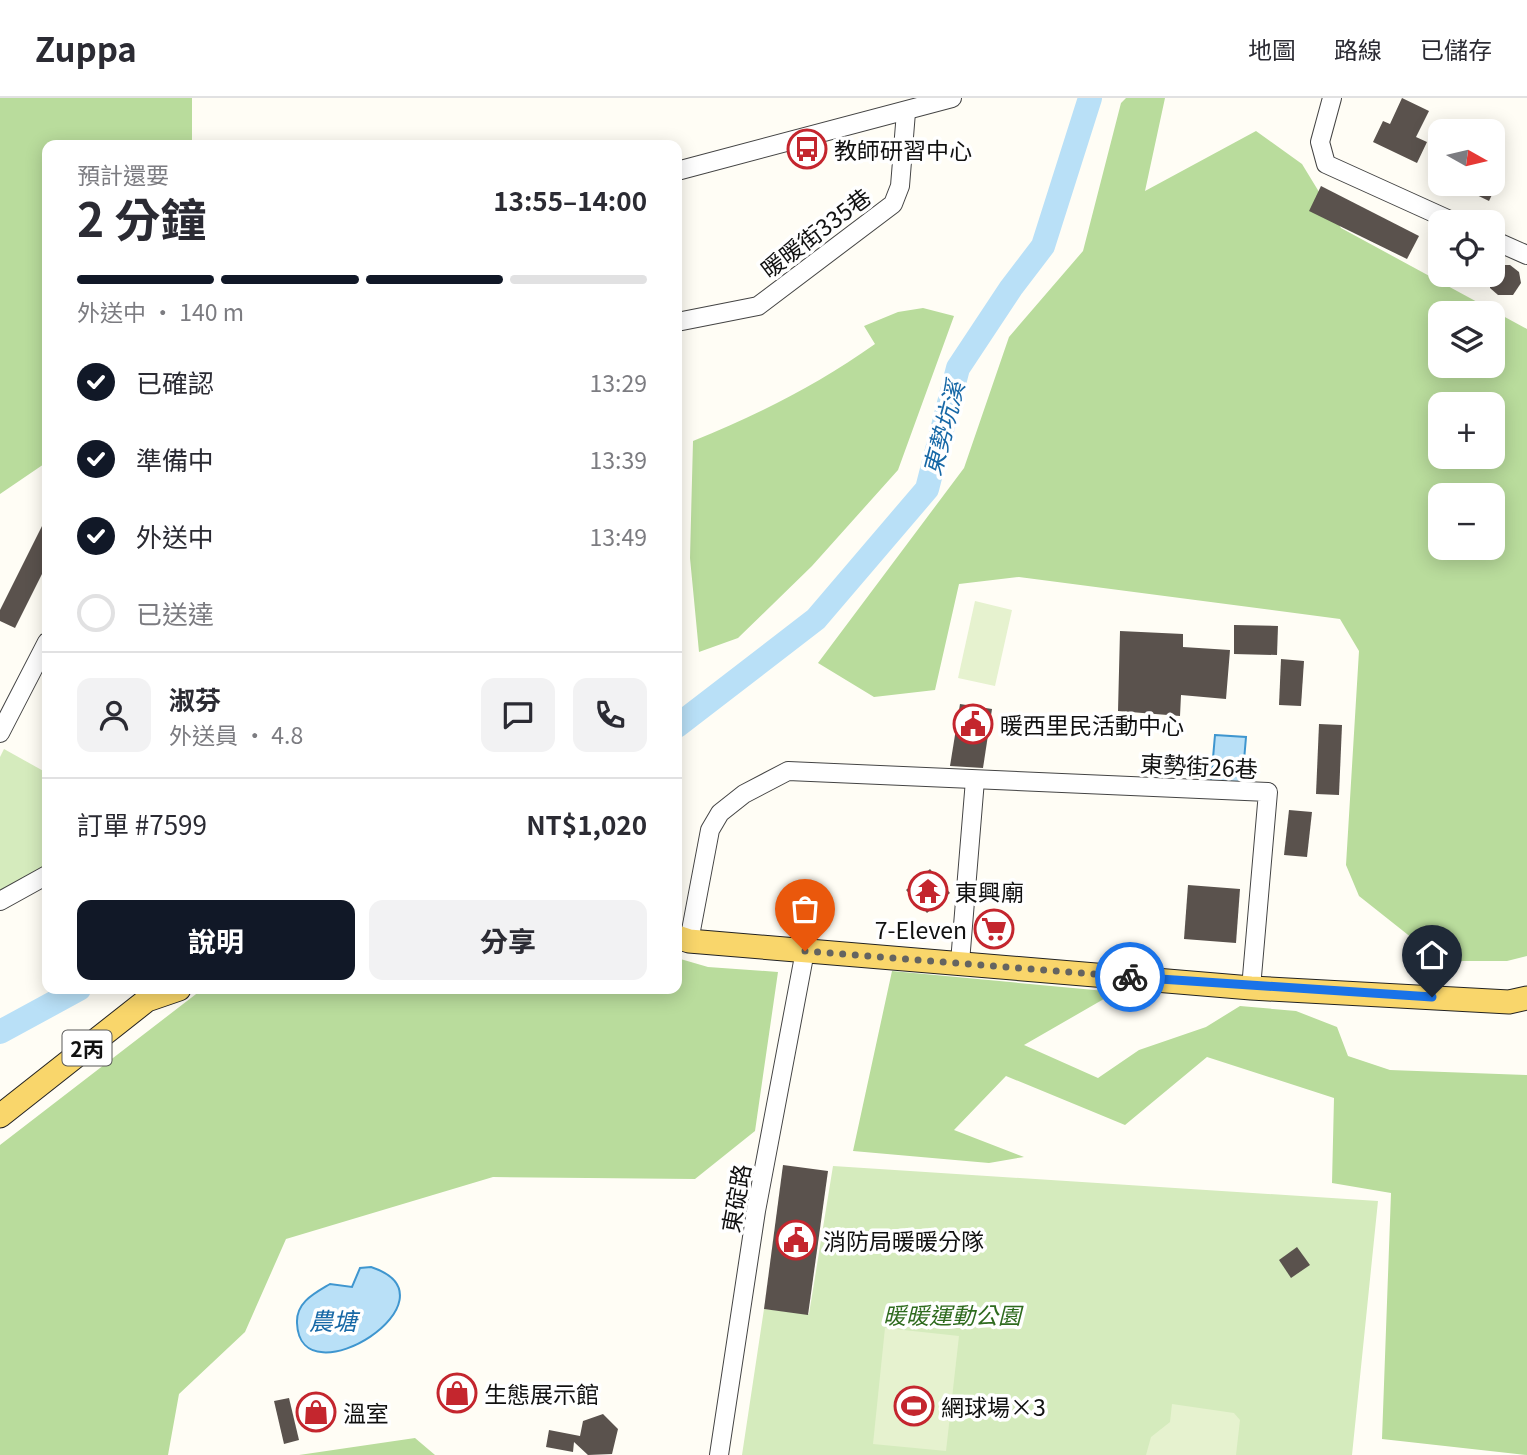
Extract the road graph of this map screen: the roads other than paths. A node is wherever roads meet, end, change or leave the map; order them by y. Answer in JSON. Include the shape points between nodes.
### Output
{"nodes":[{"id":1,"x":952,"y":98,"type":"edge"},
{"id":2,"x":1332,"y":98,"type":"edge"},
{"id":3,"x":906,"y":112,"type":"junction"},
{"id":4,"x":682,"y":170,"type":"edge"},
{"id":5,"x":1428,"y":210,"type":"edge"},
{"id":6,"x":1505,"y":246,"type":"edge"},
{"id":7,"x":1527,"y":256,"type":"edge"},
{"id":8,"x":682,"y":321,"type":"edge"},
{"id":9,"x":42,"y":652,"type":"edge"},
{"id":10,"x":0,"y":733,"type":"edge"},
{"id":11,"x":975,"y":780,"type":"junction"},
{"id":12,"x":42,"y":878,"type":"edge"},
{"id":13,"x":0,"y":901,"type":"edge"},
{"id":14,"x":683,"y":939,"type":"edge"},
{"id":15,"x":805,"y":951,"type":"junction"},
{"id":16,"x":960,"y":962,"type":"junction"},
{"id":17,"x":1251,"y":988,"type":"junction"},
{"id":18,"x":164,"y":994,"type":"edge"},
{"id":19,"x":1527,"y":998,"type":"edge"},
{"id":20,"x":0,"y":1116,"type":"edge"},
{"id":21,"x":719,"y":1455,"type":"edge"}],
"edges":[{"from":1,"to":3,"type":"street"},
{"from":2,"to":5,"type":"street","via":[[1320,142],[1326,164]]},
{"from":3,"to":4,"type":"street"},
{"from":3,"to":8,"type":"street","name":"暖暖街335巷","via":[[900,186],[894,204],[758,306]]},
{"from":6,"to":7,"type":"street"},
{"from":9,"to":10,"type":"street"},
{"from":11,"to":14,"type":"street","name":"東勢街26巷","via":[[801,770],[765,781],[720,813],[710,830]]},
{"from":11,"to":16,"type":"street"},
{"from":11,"to":17,"type":"street","name":"東勢街26巷","via":[[1268,792]]},
{"from":12,"to":13,"type":"street"},
{"from":14,"to":15,"type":"main road"},
{"from":15,"to":16,"type":"main road"},
{"from":15,"to":21,"type":"street","name":"東碇路","via":[[757,1211]]},
{"from":16,"to":17,"type":"main road"},
{"from":17,"to":19,"type":"main road","via":[[1509,1002]]},
{"from":18,"to":20,"type":"main road","number":"2丙","via":[[147,1000]]}]}
